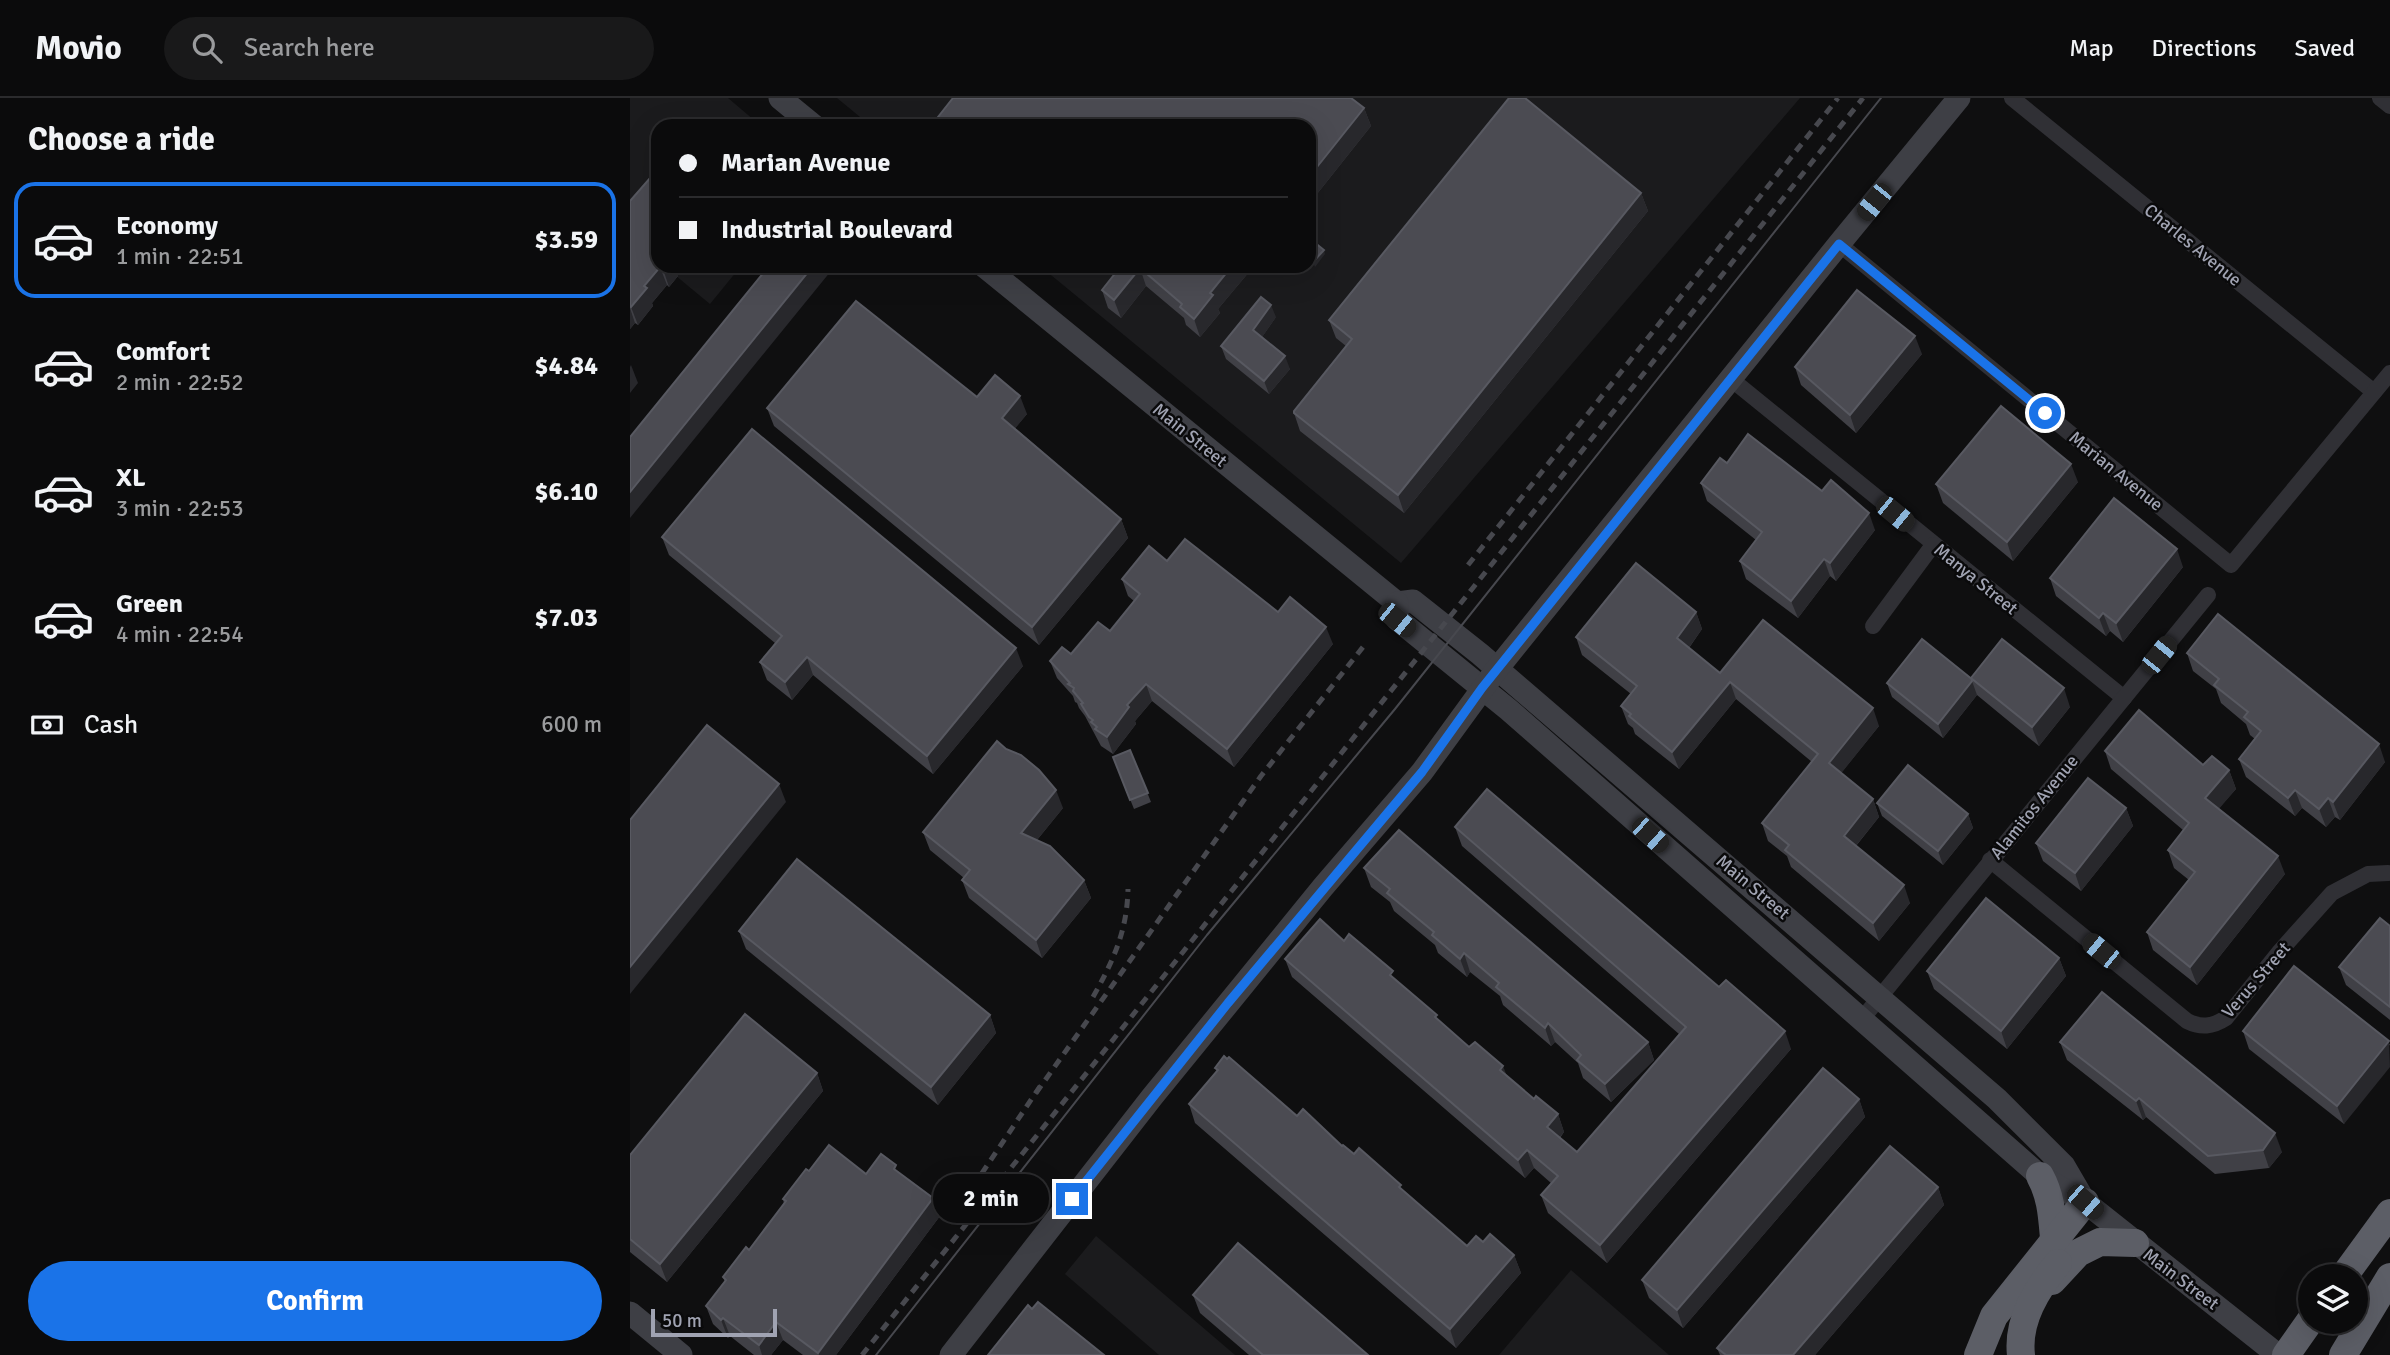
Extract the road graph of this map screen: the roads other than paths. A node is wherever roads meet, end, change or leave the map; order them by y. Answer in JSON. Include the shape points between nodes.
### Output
{"nodes":[{"id":1,"x":1959,"y":98,"type":"edge"},
{"id":2,"x":2012,"y":98,"type":"edge"},
{"id":3,"x":2380,"y":98,"type":"edge"},
{"id":4,"x":791,"y":101,"type":"edge"},
{"id":5,"x":2390,"y":106,"type":"edge"},
{"id":6,"x":808,"y":119,"type":"edge"},
{"id":7,"x":1839,"y":244,"type":"junction"},
{"id":8,"x":993,"y":273,"type":"edge"},
{"id":9,"x":2390,"y":373,"type":"edge"},
{"id":10,"x":1731,"y":379,"type":"junction"},
{"id":11,"x":2374,"y":393,"type":"junction"},
{"id":12,"x":1933,"y":545,"type":"junction"},
{"id":13,"x":2208,"y":595,"type":"dead end"},
{"id":14,"x":1397,"y":603,"type":"junction"},
{"id":15,"x":1873,"y":626,"type":"dead end"},
{"id":16,"x":1497,"y":669,"type":"junction"},
{"id":17,"x":1482,"y":688,"type":"junction"},
{"id":18,"x":2124,"y":698,"type":"junction"},
{"id":19,"x":1990,"y":860,"type":"junction"},
{"id":20,"x":2388,"y":873,"type":"dead end"},
{"id":21,"x":1880,"y":997,"type":"junction"},
{"id":22,"x":1862,"y":1019,"type":"junction"},
{"id":23,"x":2039,"y":1176,"type":"junction"},
{"id":24,"x":2091,"y":1208,"type":"junction"},
{"id":25,"x":2390,"y":1213,"type":"edge"},
{"id":26,"x":2054,"y":1238,"type":"junction"},
{"id":27,"x":2135,"y":1243,"type":"junction"},
{"id":28,"x":2353,"y":1264,"type":"edge"},
{"id":29,"x":2390,"y":1277,"type":"edge"},
{"id":30,"x":2036,"y":1294,"type":"junction"},
{"id":31,"x":630,"y":1313,"type":"edge"},
{"id":32,"x":2301,"y":1334,"type":"edge"},
{"id":33,"x":681,"y":1355,"type":"edge"},
{"id":34,"x":951,"y":1355,"type":"edge"},
{"id":35,"x":1978,"y":1355,"type":"edge"},
{"id":36,"x":2021,"y":1355,"type":"edge"},
{"id":37,"x":2278,"y":1355,"type":"edge"},
{"id":38,"x":2286,"y":1355,"type":"edge"},
{"id":39,"x":2343,"y":1355,"type":"edge"}],
"edges":[{"from":1,"to":7,"type":"main road"},
{"from":2,"to":11,"type":"street","name":"Charles Avenue"},
{"from":3,"to":5,"type":"street"},
{"from":4,"to":6,"type":"main road"},
{"from":7,"to":10,"type":"main road"},
{"from":7,"to":11,"type":"street","name":"Marian Avenue","via":[[2231,565]]},
{"from":8,"to":14,"type":"main road","name":"Main Street"},
{"from":9,"to":11,"type":"street"},
{"from":10,"to":12,"type":"street","name":"Manya Street"},
{"from":10,"to":16,"type":"main road"},
{"from":12,"to":15,"type":"street"},
{"from":12,"to":18,"type":"street","name":"Manya Street"},
{"from":13,"to":18,"type":"street","name":"Alamitos Avenue"},
{"from":14,"to":16,"type":"main road","name":"Main Street","via":[[1413,601]]},
{"from":14,"to":17,"type":"main road","name":"Main Street","via":[[1397,620]]},
{"from":16,"to":17,"type":"main road"},
{"from":16,"to":21,"type":"main road","name":"Main Street"},
{"from":17,"to":22,"type":"main road","name":"Main Street"},
{"from":17,"to":34,"type":"main road","via":[[1422,772],[1228,1003]]},
{"from":18,"to":19,"type":"street","name":"Alamitos Avenue"},
{"from":19,"to":20,"type":"street","name":"Verus Street","via":[[2187,1021],[2199,1026],[2226,1018],[2332,893],[2368,874]]},
{"from":19,"to":21,"type":"street","name":"Alamitos Avenue"},
{"from":21,"to":22,"type":"street","name":"Alamitos Avenue"},
{"from":21,"to":24,"type":"main road","name":"Main Street","via":[[2064,1166]]},
{"from":22,"to":23,"type":"main road","name":"Main Street"},
{"from":23,"to":24,"type":"main road","name":"Main Street"},
{"from":23,"to":26,"type":"highway","via":[[2048,1190]]},
{"from":24,"to":26,"type":"highway"},
{"from":24,"to":27,"type":"main road","name":"Main Street"},
{"from":24,"to":30,"type":"highway"},
{"from":25,"to":28,"type":"highway"},
{"from":26,"to":35,"type":"highway","via":[[1994,1316]]},
{"from":27,"to":30,"type":"highway","via":[[2100,1242],[2078,1252]]},
{"from":27,"to":37,"type":"main road","name":"Main Street"},
{"from":29,"to":39,"type":"highway"},
{"from":30,"to":36,"type":"highway","via":[[2028,1308]]},
{"from":31,"to":33,"type":"main road"},
{"from":32,"to":38,"type":"highway"}]}
